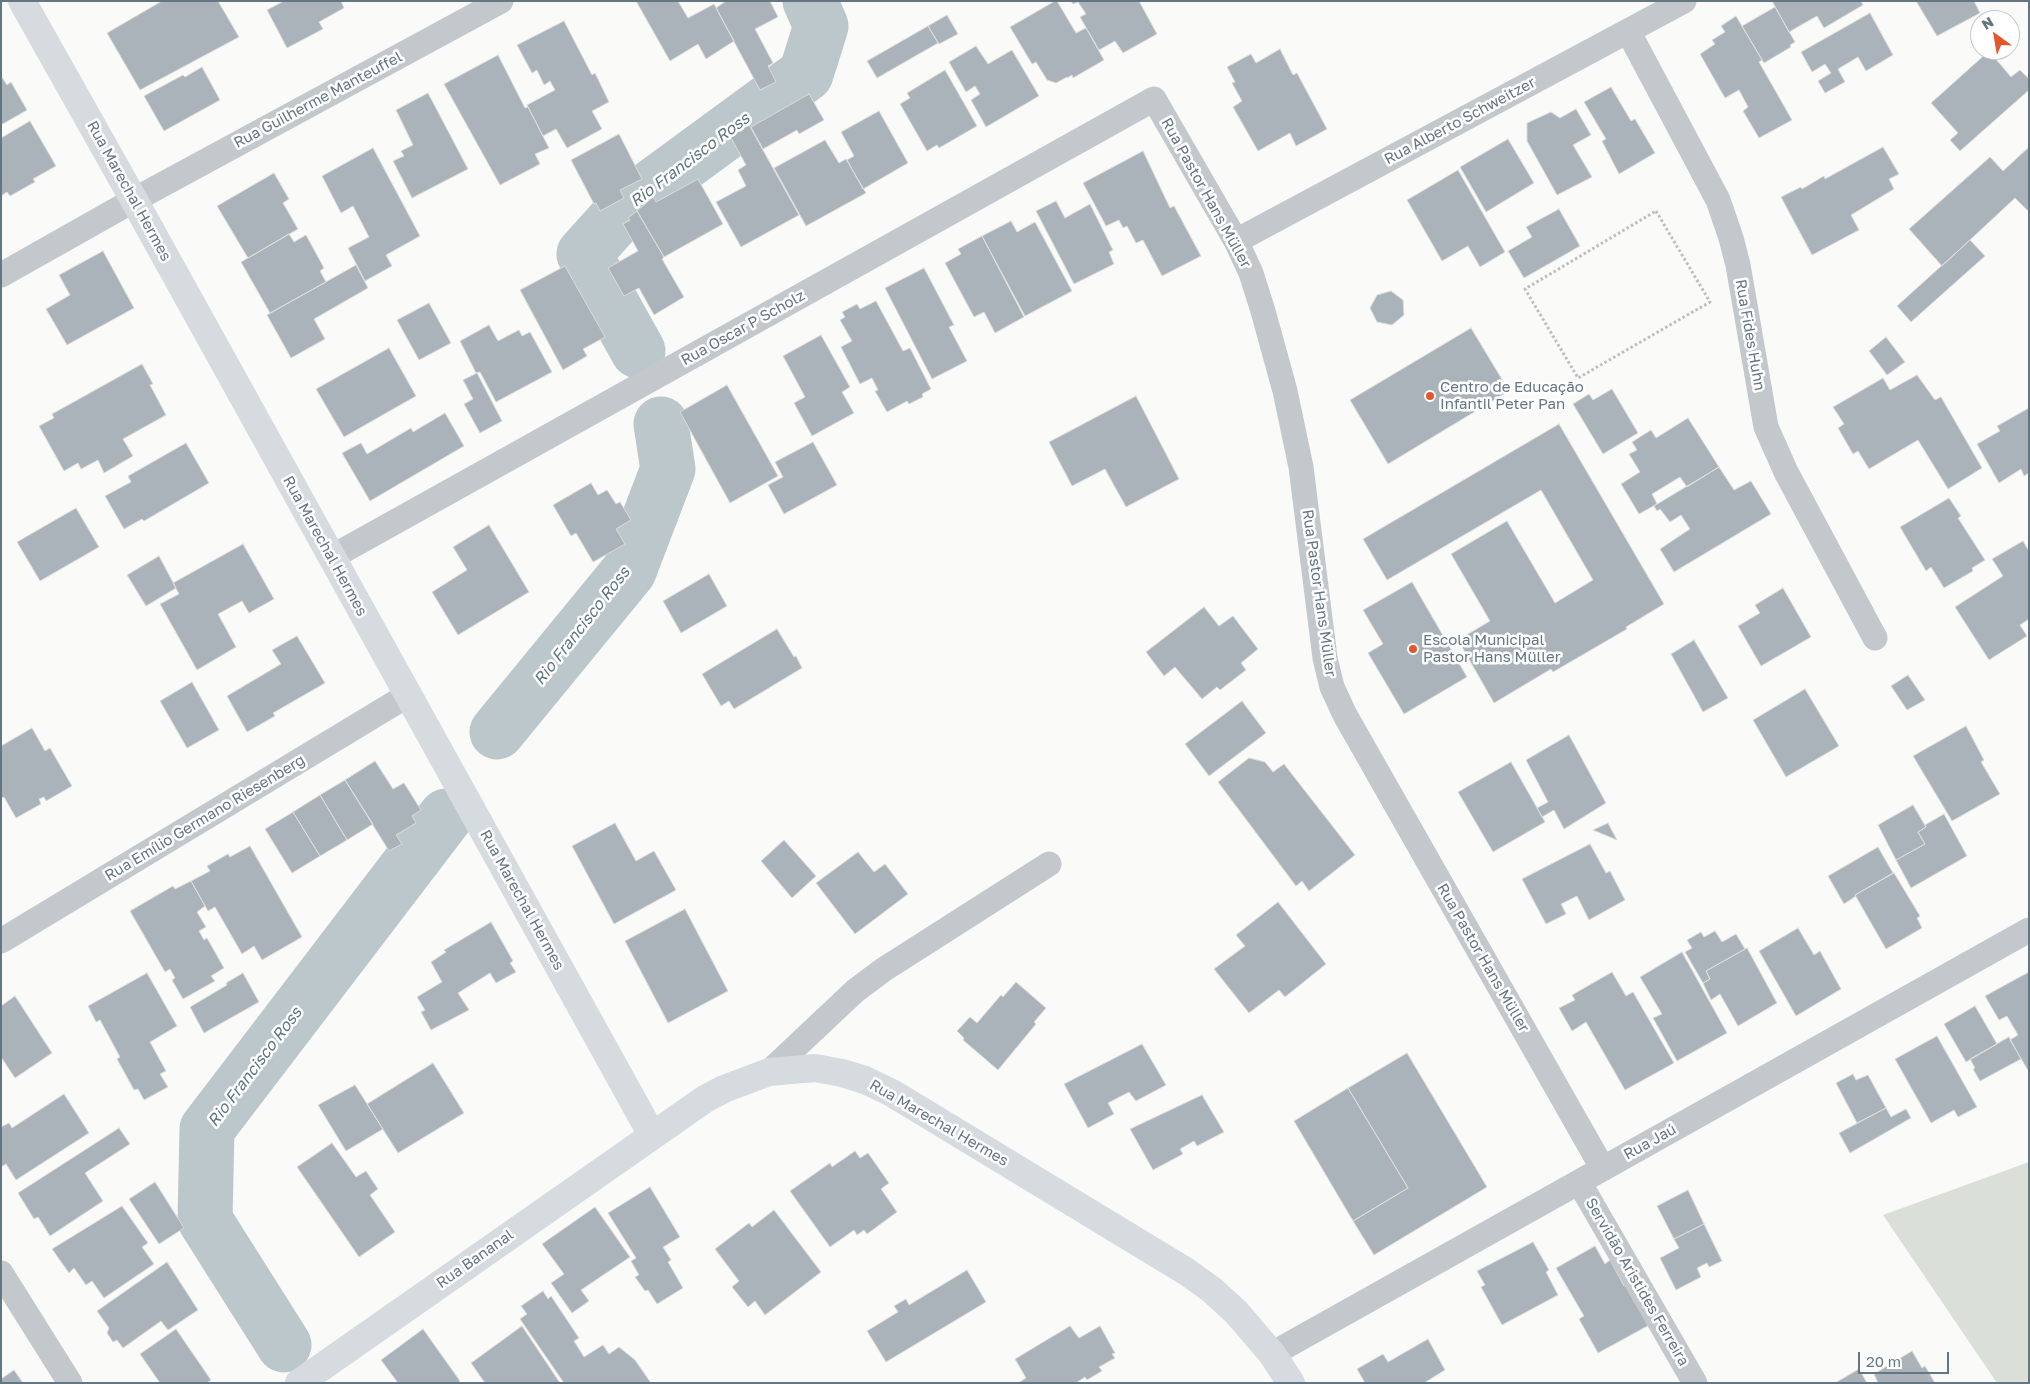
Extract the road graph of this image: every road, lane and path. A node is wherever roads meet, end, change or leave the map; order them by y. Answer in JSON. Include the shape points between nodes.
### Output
{"nodes":[{"id":1,"x":22,"y":1,"type":"edge"},
{"id":2,"x":501,"y":1,"type":"edge"},
{"id":3,"x":1684,"y":1,"type":"edge"},
{"id":4,"x":1628,"y":31,"type":"junction"},
{"id":5,"x":1154,"y":99,"type":"joint"},
{"id":6,"x":134,"y":200,"type":"junction"},
{"id":7,"x":1236,"y":241,"type":"junction"},
{"id":8,"x":1,"y":275,"type":"edge"},
{"id":9,"x":1637,"y":345,"type":"joint"},
{"id":10,"x":332,"y":557,"type":"junction"},
{"id":11,"x":1875,"y":638,"type":"dead end"},
{"id":12,"x":408,"y":695,"type":"junction"},
{"id":13,"x":1049,"y":864,"type":"dead end"},
{"id":14,"x":2029,"y":930,"type":"edge"},
{"id":15,"x":1,"y":941,"type":"edge"},
{"id":16,"x":769,"y":1072,"type":"junction"},
{"id":17,"x":652,"y":1135,"type":"junction"},
{"id":18,"x":1603,"y":1169,"type":"junction"},
{"id":19,"x":1579,"y":1182,"type":"junction"},
{"id":20,"x":1,"y":1273,"type":"edge"},
{"id":21,"x":1272,"y":1354,"type":"junction"},
{"id":22,"x":70,"y":1383,"type":"edge"},
{"id":23,"x":298,"y":1383,"type":"edge"},
{"id":24,"x":1291,"y":1383,"type":"edge"},
{"id":25,"x":1695,"y":1383,"type":"edge"}],
"edges":[{"from":1,"to":6,"type":"street","name":"Rua Marechal Hermes"},
{"from":2,"to":6,"type":"street","name":"Rua Guilherme Manteuffel"},
{"from":3,"to":4,"type":"street","name":"Rua Alberto Schweitzer"},
{"from":4,"to":7,"type":"street","name":"Rua Alberto Schweitzer"},
{"from":4,"to":11,"type":"street","name":"Rua Fides Huhn","via":[[1718,200],[1738,265],[1766,428],[1786,472]]},
{"from":5,"to":7,"type":"street","name":"Rua Pastor Hans Müller"},
{"from":5,"to":10,"type":"street","name":"Rua Oscar P Scholz"},
{"from":6,"to":8,"type":"street","name":"Rua Guilherme Manteuffel"},
{"from":6,"to":10,"type":"street","name":"Rua Marechal Hermes"},
{"from":7,"to":18,"type":"street","name":"Rua Pastor Hans Müller","via":[[1263,311],[1301,467],[1325,658],[1332,687]]},
{"from":9,"to":9,"type":"path","via":[[1578,378],[1525,289],[1656,211],[1710,302]]},
{"from":10,"to":12,"type":"street","name":"Rua Marechal Hermes"},
{"from":12,"to":15,"type":"street","name":"Rua Emílio Germano Riesenberg"},
{"from":12,"to":17,"type":"street","name":"Rua Marechal Hermes"},
{"from":13,"to":16,"type":"street","via":[[883,970],[855,991]]},
{"from":14,"to":18,"type":"street","name":"Rua Jaú"},
{"from":16,"to":17,"type":"street","name":"Rua Marechal Hermes","via":[[724,1088]]},
{"from":16,"to":21,"type":"street","name":"Rua Marechal Hermes","via":[[815,1068],[865,1080],[892,1093],[1187,1272],[1236,1312]]},
{"from":17,"to":23,"type":"street","name":"Rua Bananal"},
{"from":18,"to":19,"type":"street","name":"Rua Jaú"},
{"from":19,"to":21,"type":"street","name":"Rua Jaú"},
{"from":19,"to":25,"type":"street","name":"Servidão Aristides Ferreira"},
{"from":20,"to":22,"type":"street"},
{"from":21,"to":24,"type":"street","name":"Rua Marechal Hermes"}]}
